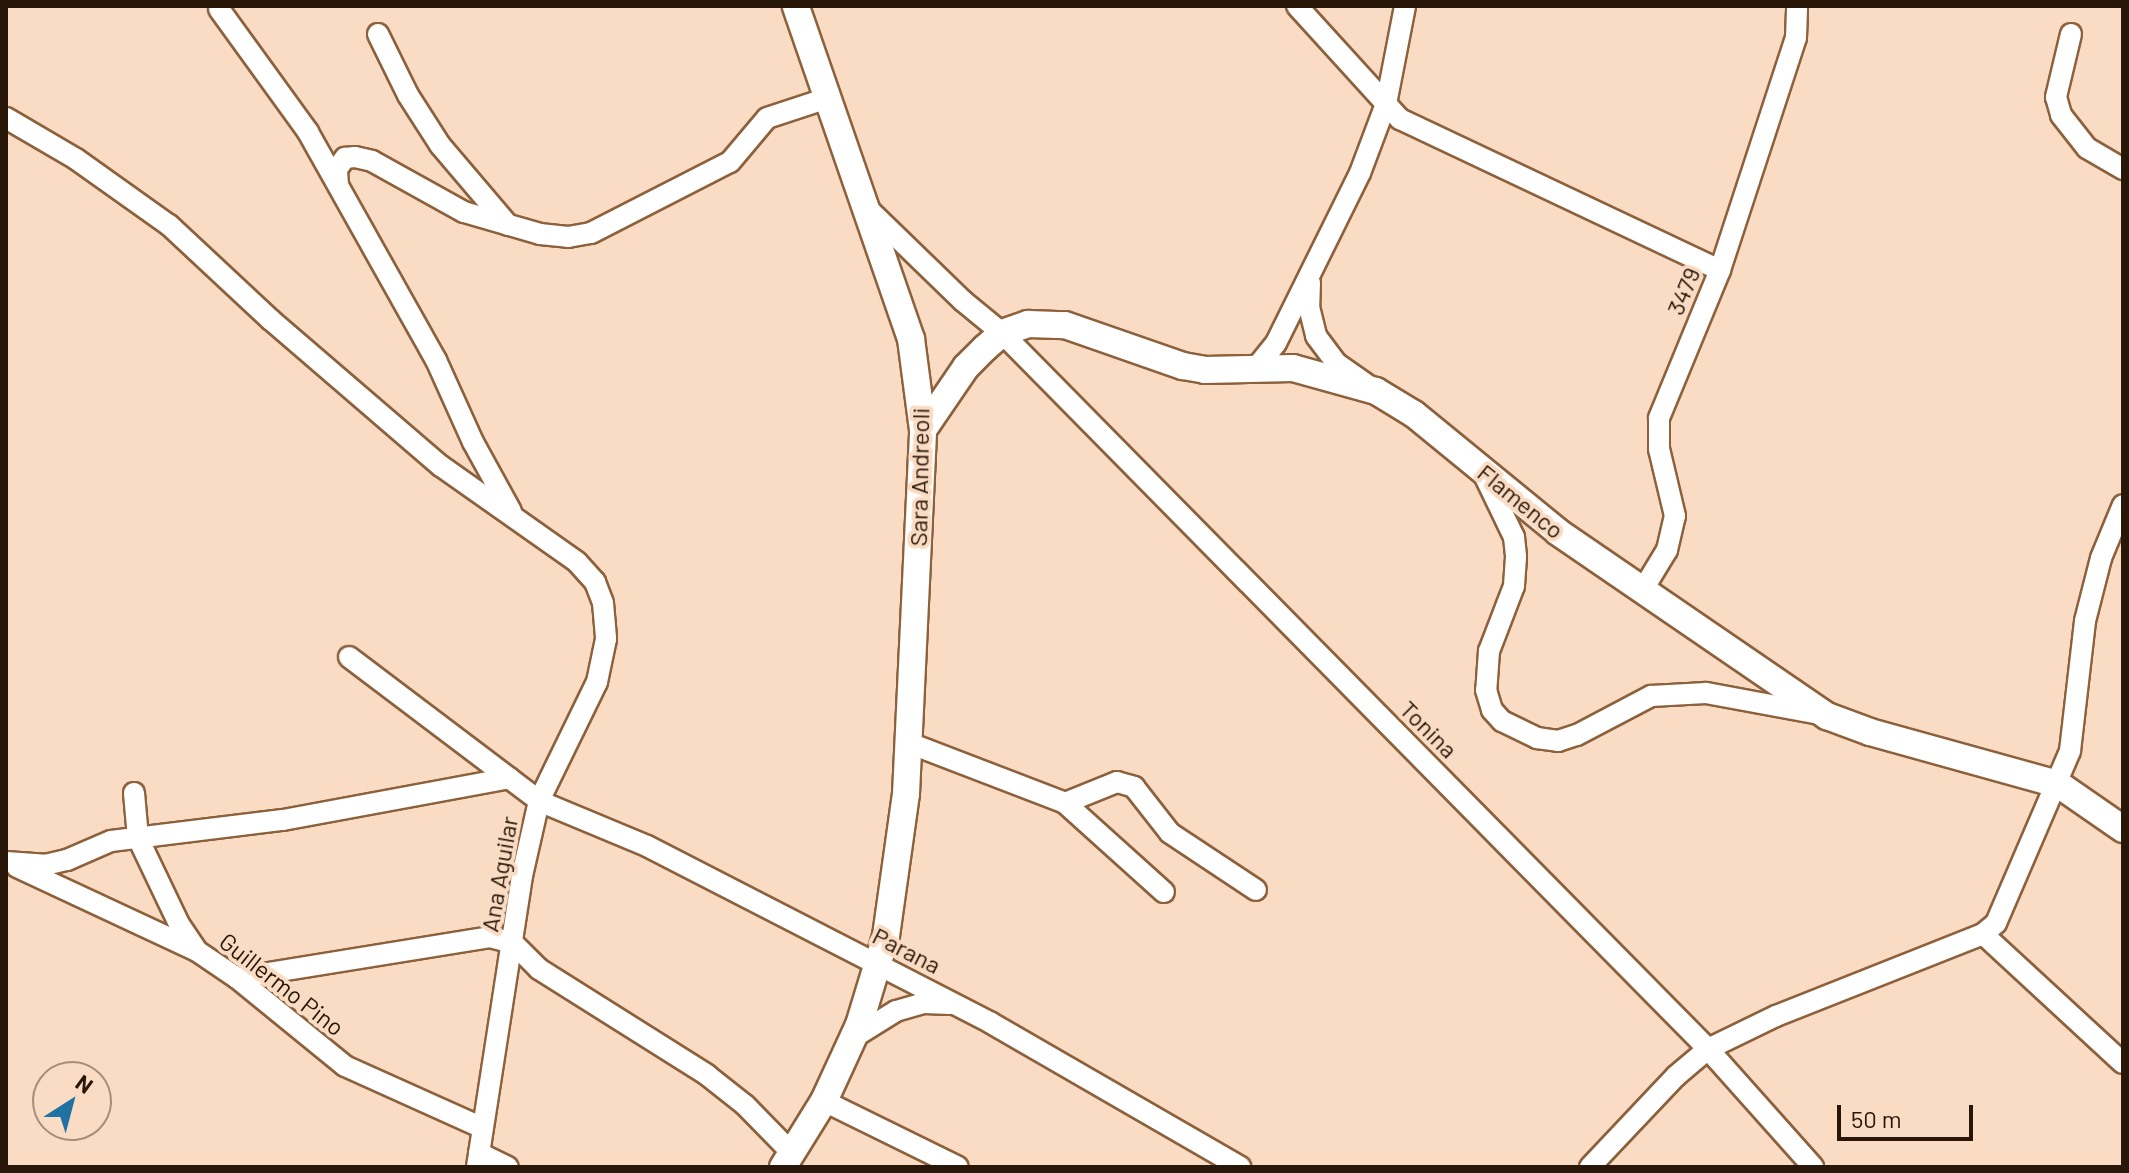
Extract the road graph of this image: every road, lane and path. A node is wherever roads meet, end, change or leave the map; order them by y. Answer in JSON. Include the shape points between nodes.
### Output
{"nodes":[{"id":1,"x":796,"y":6,"type":"edge"},
{"id":2,"x":1297,"y":6,"type":"edge"},
{"id":3,"x":1405,"y":6,"type":"edge"},
{"id":4,"x":1797,"y":6,"type":"edge"},
{"id":5,"x":219,"y":9,"type":"dead end"},
{"id":6,"x":378,"y":34,"type":"dead end"},
{"id":7,"x":2071,"y":34,"type":"dead end"},
{"id":8,"x":828,"y":98,"type":"junction"},
{"id":9,"x":1386,"y":104,"type":"junction"},
{"id":10,"x":6,"y":118,"type":"edge"},
{"id":11,"x":308,"y":132,"type":"junction"},
{"id":12,"x":355,"y":157,"type":"junction"},
{"id":13,"x":2123,"y":169,"type":"edge"},
{"id":14,"x":338,"y":185,"type":"junction"},
{"id":15,"x":861,"y":202,"type":"junction"},
{"id":16,"x":508,"y":225,"type":"junction"},
{"id":17,"x":1720,"y":270,"type":"junction"},
{"id":18,"x":1310,"y":279,"type":"junction"},
{"id":19,"x":1002,"y":333,"type":"junction"},
{"id":20,"x":1255,"y":369,"type":"junction"},
{"id":21,"x":1376,"y":391,"type":"junction"},
{"id":22,"x":923,"y":430,"type":"junction"},
{"id":23,"x":1480,"y":468,"type":"junction"},
{"id":24,"x":2123,"y":505,"type":"edge"},
{"id":25,"x":515,"y":518,"type":"junction"},
{"id":26,"x":1642,"y":591,"type":"junction"},
{"id":27,"x":349,"y":657,"type":"dead end"},
{"id":28,"x":1827,"y":716,"type":"junction"},
{"id":29,"x":909,"y":743,"type":"junction"},
{"id":30,"x":509,"y":778,"type":"junction"},
{"id":31,"x":2058,"y":784,"type":"junction"},
{"id":32,"x":134,"y":793,"type":"dead end"},
{"id":33,"x":539,"y":801,"type":"junction"},
{"id":34,"x":1065,"y":803,"type":"junction"},
{"id":35,"x":2123,"y":829,"type":"edge"},
{"id":36,"x":138,"y":838,"type":"junction"},
{"id":37,"x":6,"y":862,"type":"edge"},
{"id":38,"x":1256,"y":890,"type":"dead end"},
{"id":39,"x":1164,"y":892,"type":"dead end"},
{"id":40,"x":1983,"y":934,"type":"junction"},
{"id":41,"x":513,"y":943,"type":"junction"},
{"id":42,"x":197,"y":951,"type":"junction"},
{"id":43,"x":879,"y":965,"type":"junction"},
{"id":44,"x":237,"y":978,"type":"junction"},
{"id":45,"x":956,"y":1005,"type":"junction"},
{"id":46,"x":851,"y":1039,"type":"junction"},
{"id":47,"x":1708,"y":1049,"type":"junction"},
{"id":48,"x":2123,"y":1063,"type":"edge"},
{"id":49,"x":824,"y":1101,"type":"junction"},
{"id":50,"x":481,"y":1127,"type":"junction"},
{"id":51,"x":787,"y":1159,"type":"edge"},
{"id":52,"x":478,"y":1160,"type":"edge"},
{"id":53,"x":508,"y":1167,"type":"edge"},
{"id":54,"x":958,"y":1167,"type":"edge"},
{"id":55,"x":1240,"y":1167,"type":"edge"},
{"id":56,"x":1590,"y":1167,"type":"edge"},
{"id":57,"x":1813,"y":1167,"type":"edge"}],
"edges":[{"from":1,"to":8,"type":"street","name":"Sara Andreoli"},
{"from":2,"to":9,"type":"street"},
{"from":3,"to":9,"type":"street"},
{"from":4,"to":17,"type":"street","name":"3479","via":[[1796,38]]},
{"from":5,"to":11,"type":"street"},
{"from":6,"to":16,"type":"street","via":[[440,145]]},
{"from":7,"to":13,"type":"street","via":[[2056,97],[2061,115],[2087,148]]},
{"from":8,"to":15,"type":"street","name":"Sara Andreoli"},
{"from":8,"to":16,"type":"street","via":[[767,118],[730,162],[591,233],[554,236]]},
{"from":9,"to":17,"type":"street","via":[[1400,119]]},
{"from":9,"to":18,"type":"street"},
{"from":10,"to":25,"type":"street","via":[[76,159],[169,225],[441,466]]},
{"from":11,"to":12,"type":"street"},
{"from":11,"to":14,"type":"street"},
{"from":12,"to":14,"type":"street","via":[[345,158],[337,169]]},
{"from":12,"to":16,"type":"street","via":[[372,161],[464,212]]},
{"from":14,"to":25,"type":"street","via":[[436,360]]},
{"from":15,"to":19,"type":"street","name":"Tonina"},
{"from":15,"to":22,"type":"street","name":"Sara Andreoli","via":[[911,339]]},
{"from":17,"to":26,"type":"street","name":"3479","via":[[1659,418],[1659,449],[1675,516],[1667,550]]},
{"from":18,"to":20,"type":"street","via":[[1276,343]]},
{"from":18,"to":21,"type":"street","via":[[1316,336],[1336,363]]},
{"from":19,"to":20,"type":"street","name":"Flamenco","via":[[1028,324],[1065,325],[1183,366]]},
{"from":19,"to":22,"type":"street","via":[[966,367]]},
{"from":19,"to":47,"type":"street","name":"Tonina"},
{"from":20,"to":21,"type":"street","name":"Flamenco","via":[[1293,368]]},
{"from":21,"to":23,"type":"street","name":"Flamenco","via":[[1414,414]]},
{"from":22,"to":29,"type":"street","name":"Sara Andreoli"},
{"from":23,"to":26,"type":"street","name":"Flamenco"},
{"from":23,"to":28,"type":"street","via":[[1514,537],[1516,557],[1514,586],[1489,651],[1486,690],[1502,721],[1537,738],[1558,741],[1651,696],[1706,693]]},
{"from":24,"to":31,"type":"street","via":[[2101,558],[2085,621],[2075,727]]},
{"from":25,"to":33,"type":"street","name":"Ana Aguilar","via":[[577,562],[595,582],[603,603],[606,639],[597,682]]},
{"from":26,"to":28,"type":"street","name":"Flamenco"},
{"from":27,"to":30,"type":"street","name":"Parana"},
{"from":28,"to":31,"type":"street","name":"Flamenco"},
{"from":29,"to":34,"type":"street"},
{"from":29,"to":43,"type":"street","name":"Sara Andreoli"},
{"from":30,"to":33,"type":"street","name":"Parana"},
{"from":30,"to":36,"type":"street","via":[[283,820]]},
{"from":31,"to":35,"type":"street","name":"Flamenco"},
{"from":31,"to":40,"type":"street","via":[[2009,897],[1996,923]]},
{"from":32,"to":36,"type":"street"},
{"from":33,"to":41,"type":"street","name":"Ana Aguilar"},
{"from":33,"to":43,"type":"street","name":"Parana","via":[[647,846]]},
{"from":34,"to":38,"type":"street","via":[[1117,782],[1134,787],[1170,833]]},
{"from":34,"to":39,"type":"street"},
{"from":36,"to":37,"type":"street","via":[[111,841],[45,865]]},
{"from":36,"to":42,"type":"street"},
{"from":37,"to":42,"type":"street","name":"Guillermo Pino"},
{"from":40,"to":47,"type":"street","via":[[1776,1016]]},
{"from":40,"to":48,"type":"street"},
{"from":41,"to":44,"type":"street","via":[[490,937]]},
{"from":41,"to":50,"type":"street","name":"Ana Aguilar"},
{"from":41,"to":51,"type":"street","via":[[539,969],[707,1075],[745,1105]]},
{"from":42,"to":44,"type":"street","name":"Guillermo Pino"},
{"from":43,"to":45,"type":"street","name":"Parana"},
{"from":43,"to":46,"type":"street","name":"Sara Andreoli"},
{"from":44,"to":50,"type":"street","name":"Guillermo Pino","via":[[345,1066]]},
{"from":45,"to":46,"type":"street","via":[[924,1003],[896,1011]]},
{"from":45,"to":55,"type":"street","name":"Parana"},
{"from":46,"to":49,"type":"street","name":"Sara Andreoli"},
{"from":47,"to":56,"type":"street"},
{"from":47,"to":57,"type":"street","name":"Tonina"},
{"from":49,"to":51,"type":"street","name":"Sara Andreoli"},
{"from":49,"to":54,"type":"street"},
{"from":50,"to":52,"type":"street","name":"Ana Aguilar"},
{"from":52,"to":53,"type":"street"}]}
